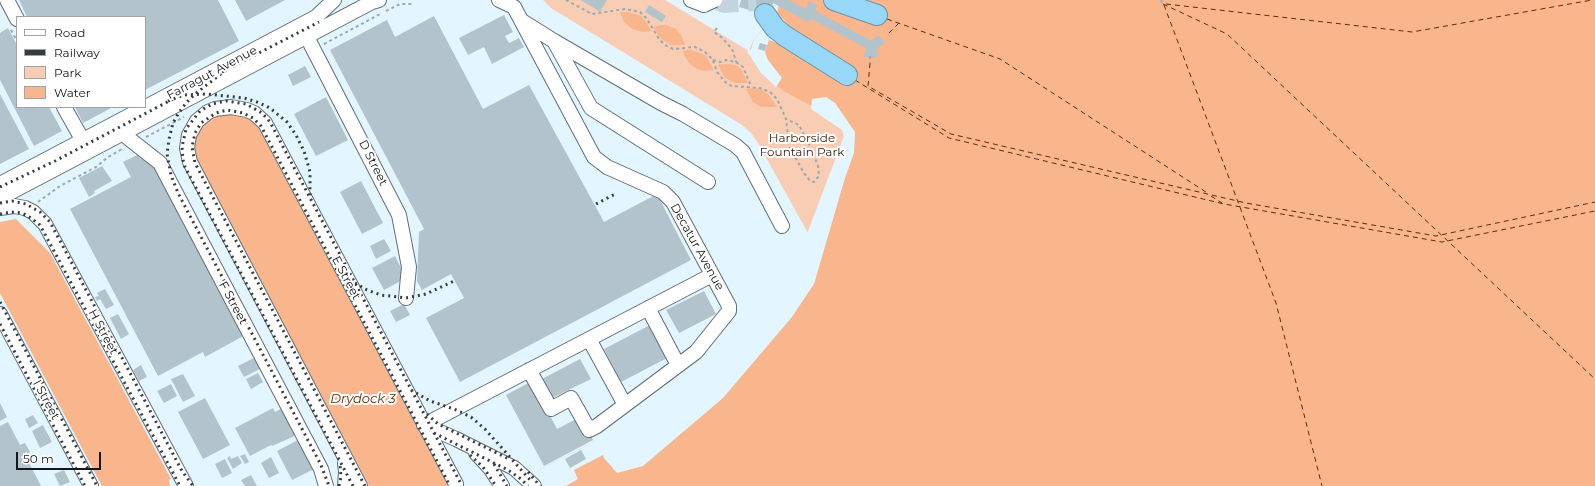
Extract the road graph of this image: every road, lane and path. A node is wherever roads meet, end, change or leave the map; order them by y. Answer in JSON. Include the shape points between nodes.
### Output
{"nodes":[{"id":1,"x":7,"y":0,"type":"edge"},
{"id":2,"x":379,"y":0,"type":"edge"},
{"id":3,"x":499,"y":0,"type":"edge"},
{"id":4,"x":566,"y":0,"type":"edge"},
{"id":5,"x":691,"y":0,"type":"edge"},
{"id":6,"x":715,"y":0,"type":"edge"},
{"id":7,"x":834,"y":0,"type":"edge"},
{"id":8,"x":1161,"y":0,"type":"edge"},
{"id":9,"x":332,"y":3,"type":"edge"},
{"id":10,"x":414,"y":4,"type":"dead end"},
{"id":11,"x":1163,"y":4,"type":"dead end"},
{"id":12,"x":764,"y":14,"type":"dead end"},
{"id":13,"x":878,"y":15,"type":"dead end"},
{"id":14,"x":16,"y":17,"type":"edge"},
{"id":15,"x":338,"y":20,"type":"junction"},
{"id":16,"x":522,"y":21,"type":"junction"},
{"id":17,"x":717,"y":28,"type":"dead end"},
{"id":18,"x":309,"y":40,"type":"junction"},
{"id":19,"x":554,"y":41,"type":"junction"},
{"id":20,"x":870,"y":56,"type":"dead end"},
{"id":21,"x":714,"y":60,"type":"junction"},
{"id":22,"x":736,"y":62,"type":"junction"},
{"id":23,"x":870,"y":63,"type":"dead end"},
{"id":24,"x":847,"y":75,"type":"dead end"},
{"id":25,"x":751,"y":86,"type":"junction"},
{"id":26,"x":65,"y":108,"type":"edge"},
{"id":27,"x":189,"y":115,"type":"dead end"},
{"id":28,"x":786,"y":119,"type":"junction"},
{"id":29,"x":123,"y":134,"type":"junction"},
{"id":30,"x":135,"y":143,"type":"junction"},
{"id":31,"x":86,"y":146,"type":"junction"},
{"id":32,"x":708,"y":182,"type":"dead end"},
{"id":33,"x":0,"y":184,"type":"edge"},
{"id":34,"x":0,"y":198,"type":"edge"},
{"id":35,"x":0,"y":208,"type":"edge"},
{"id":36,"x":27,"y":209,"type":"junction"},
{"id":37,"x":782,"y":226,"type":"dead end"},
{"id":38,"x":712,"y":274,"type":"junction"},
{"id":39,"x":406,"y":298,"type":"dead end"},
{"id":40,"x":648,"y":308,"type":"junction"},
{"id":41,"x":0,"y":314,"type":"edge"},
{"id":42,"x":589,"y":339,"type":"junction"},
{"id":43,"x":678,"y":365,"type":"junction"},
{"id":44,"x":529,"y":370,"type":"junction"},
{"id":45,"x":625,"y":405,"type":"junction"},
{"id":46,"x":424,"y":425,"type":"junction"},
{"id":47,"x":456,"y":439,"type":"junction"},
{"id":48,"x":340,"y":449,"type":"junction"},
{"id":49,"x":456,"y":484,"type":"dead end"},
{"id":50,"x":91,"y":486,"type":"edge"},
{"id":51,"x":186,"y":486,"type":"edge"},
{"id":52,"x":326,"y":486,"type":"edge"},
{"id":53,"x":345,"y":486,"type":"edge"},
{"id":54,"x":360,"y":486,"type":"edge"},
{"id":55,"x":502,"y":486,"type":"edge"},
{"id":56,"x":534,"y":486,"type":"edge"}],
"edges":[{"from":1,"to":14,"type":"street"},
{"from":2,"to":15,"type":"street"},
{"from":3,"to":16,"type":"street","name":"Decatur Avenue","via":[[514,7]]},
{"from":4,"to":21,"type":"path","via":[[592,14],[625,9],[640,12],[665,46],[673,49],[695,47]]},
{"from":5,"to":6,"type":"street","bridge":true,"via":[[704,5]]},
{"from":7,"to":13,"type":"highway"},
{"from":8,"to":11,"type":"path"},
{"from":9,"to":15,"type":"street"},
{"from":9,"to":31,"type":"street","name":"Farragut Avenue","via":[[316,18]]},
{"from":10,"to":18,"type":"path","via":[[400,4],[323,44]]},
{"from":12,"to":24,"type":"highway","via":[[785,36]]},
{"from":15,"to":18,"type":"street","name":"Farragut Avenue"},
{"from":16,"to":19,"type":"street"},
{"from":16,"to":38,"type":"street","name":"Decatur Avenue","via":[[594,157],[607,167],[664,192],[674,202]]},
{"from":17,"to":22,"type":"path","via":[[714,32],[722,37],[733,51]]},
{"from":18,"to":29,"type":"street","name":"Farragut Avenue"},
{"from":18,"to":39,"type":"street","name":"D Street","via":[[399,215],[409,267]]},
{"from":19,"to":32,"type":"street","via":[[591,108]]},
{"from":19,"to":37,"type":"street","via":[[735,145],[743,152]]},
{"from":20,"to":23,"type":"path"},
{"from":21,"to":22,"type":"path"},
{"from":21,"to":25,"type":"path","via":[[717,72],[727,84]]},
{"from":22,"to":25,"type":"path","via":[[743,67]]},
{"from":25,"to":28,"type":"path","via":[[770,92],[777,99]]},
{"from":26,"to":31,"type":"street"},
{"from":27,"to":30,"type":"path"},
{"from":28,"to":28,"type":"path","via":[[789,146],[804,174],[814,182],[818,176],[818,166],[811,148],[799,125]]},
{"from":29,"to":30,"type":"street","name":"F Street"},
{"from":29,"to":31,"type":"street","name":"Farragut Avenue"},
{"from":30,"to":36,"type":"path","via":[[60,186]]},
{"from":30,"to":52,"type":"street","name":"F Street","via":[[160,163],[320,469]]},
{"from":31,"to":33,"type":"street","name":"Farragut Avenue"},
{"from":31,"to":34,"type":"street","name":"Farragut Avenue"},
{"from":35,"to":36,"type":"street","via":[[14,206]]},
{"from":36,"to":51,"type":"street","name":"H Street","via":[[42,220],[48,230]]},
{"from":38,"to":40,"type":"street"},
{"from":38,"to":43,"type":"street","name":"Decatur Avenue","via":[[729,306],[729,311],[696,352]]},
{"from":40,"to":42,"type":"street"},
{"from":40,"to":43,"type":"street"},
{"from":41,"to":50,"type":"street","name":"I Street"},
{"from":42,"to":44,"type":"street"},
{"from":42,"to":45,"type":"street"},
{"from":43,"to":45,"type":"street","name":"Decatur Avenue"},
{"from":44,"to":45,"type":"street","name":"Decatur Avenue","via":[[551,409],[571,398],[589,430]]},
{"from":44,"to":46,"type":"street"},
{"from":46,"to":47,"type":"street"},
{"from":46,"to":48,"type":"street","name":"E Street","via":[[265,123],[254,113],[239,107],[223,107],[198,121],[190,135],[187,148],[190,162]]},
{"from":46,"to":49,"type":"street","name":"E Street"},
{"from":47,"to":55,"type":"street","via":[[480,457]]},
{"from":47,"to":56,"type":"street","via":[[514,468]]},
{"from":48,"to":53,"type":"street","via":[[346,472]]},
{"from":48,"to":54,"type":"street"}]}
